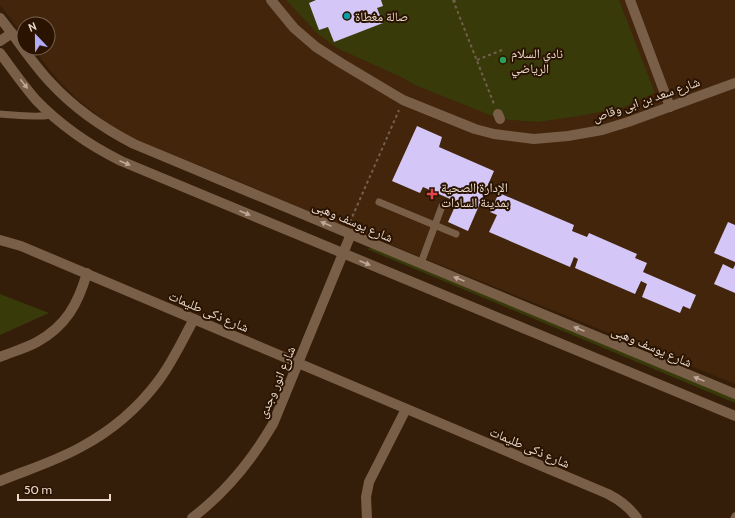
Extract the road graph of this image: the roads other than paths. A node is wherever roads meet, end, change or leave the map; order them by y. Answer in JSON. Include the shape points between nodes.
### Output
{"nodes":[{"id":1,"x":271,"y":0,"type":"edge"},
{"id":2,"x":630,"y":0,"type":"edge"},
{"id":3,"x":0,"y":18,"type":"edge"},
{"id":4,"x":12,"y":33,"type":"junction"},
{"id":5,"x":0,"y":41,"type":"edge"},
{"id":6,"x":0,"y":53,"type":"edge"},
{"id":7,"x":735,"y":83,"type":"edge"},
{"id":8,"x":670,"y":107,"type":"junction"},
{"id":9,"x":0,"y":114,"type":"edge"},
{"id":10,"x":51,"y":115,"type":"junction"},
{"id":11,"x":379,"y":202,"type":"dead end"},
{"id":12,"x":442,"y":206,"type":"dead end"},
{"id":13,"x":435,"y":225,"type":"junction"},
{"id":14,"x":349,"y":233,"type":"junction"},
{"id":15,"x":456,"y":234,"type":"dead end"},
{"id":16,"x":0,"y":240,"type":"edge"},
{"id":17,"x":344,"y":254,"type":"junction"},
{"id":18,"x":421,"y":263,"type":"junction"},
{"id":19,"x":87,"y":274,"type":"junction"},
{"id":20,"x":194,"y":319,"type":"junction"},
{"id":21,"x":0,"y":357,"type":"edge"},
{"id":22,"x":298,"y":363,"type":"junction"},
{"id":23,"x":735,"y":394,"type":"edge"},
{"id":24,"x":406,"y":408,"type":"junction"},
{"id":25,"x":735,"y":416,"type":"edge"},
{"id":26,"x":0,"y":481,"type":"edge"},
{"id":27,"x":192,"y":518,"type":"edge"},
{"id":28,"x":367,"y":518,"type":"edge"},
{"id":29,"x":637,"y":518,"type":"edge"}],
"edges":[{"from":1,"to":8,"type":"street","name":"شارع سعد بن ابى وقاص","via":[[294,28],[341,63],[403,100],[475,129],[534,139],[568,136],[602,130]]},
{"from":2,"to":8,"type":"street"},
{"from":3,"to":4,"type":"street","name":"شارع يوسف وهبى"},
{"from":4,"to":5,"type":"street"},
{"from":14,"to":4,"type":"street","name":"شارع يوسف وهبى","one_way":true,"via":[[134,144],[104,128],[58,91]]},
{"from":6,"to":10,"type":"street","one_way":true,"via":[[26,88]]},
{"from":7,"to":8,"type":"street","name":"شارع سعد بن ابى وقاص"},
{"from":9,"to":10,"type":"lane","via":[[31,117]]},
{"from":10,"to":17,"type":"street","one_way":true,"via":[[85,141],[121,161]]},
{"from":11,"to":13,"type":"lane"},
{"from":12,"to":13,"type":"lane"},
{"from":13,"to":15,"type":"lane"},
{"from":13,"to":18,"type":"lane"},
{"from":14,"to":17,"type":"street","name":"شارع انور وجدى"},
{"from":14,"to":18,"type":"street","name":"شارع يوسف وهبى"},
{"from":16,"to":19,"type":"street","name":"شارع ذكى طليمات","via":[[21,246]]},
{"from":17,"to":22,"type":"street","name":"شارع انور وجدى"},
{"from":17,"to":25,"type":"street","one_way":true},
{"from":23,"to":18,"type":"street","name":"شارع يوسف وهبى","one_way":true},
{"from":19,"to":20,"type":"street","name":"شارع ذكى طليمات"},
{"from":19,"to":21,"type":"street","via":[[78,300],[58,327],[36,343]]},
{"from":20,"to":22,"type":"street","name":"شارع ذكى طليمات"},
{"from":20,"to":26,"type":"street","via":[[158,381],[135,407],[114,425],[82,447]]},
{"from":22,"to":24,"type":"street","name":"شارع ذكى طليمات"},
{"from":22,"to":27,"type":"street","name":"شارع انور وجدى","via":[[274,424],[262,444],[213,500]]},
{"from":24,"to":28,"type":"street","via":[[369,482],[366,497]]},
{"from":24,"to":29,"type":"street","name":"شارع ذكى طليمات","via":[[608,494],[623,503]]}]}
